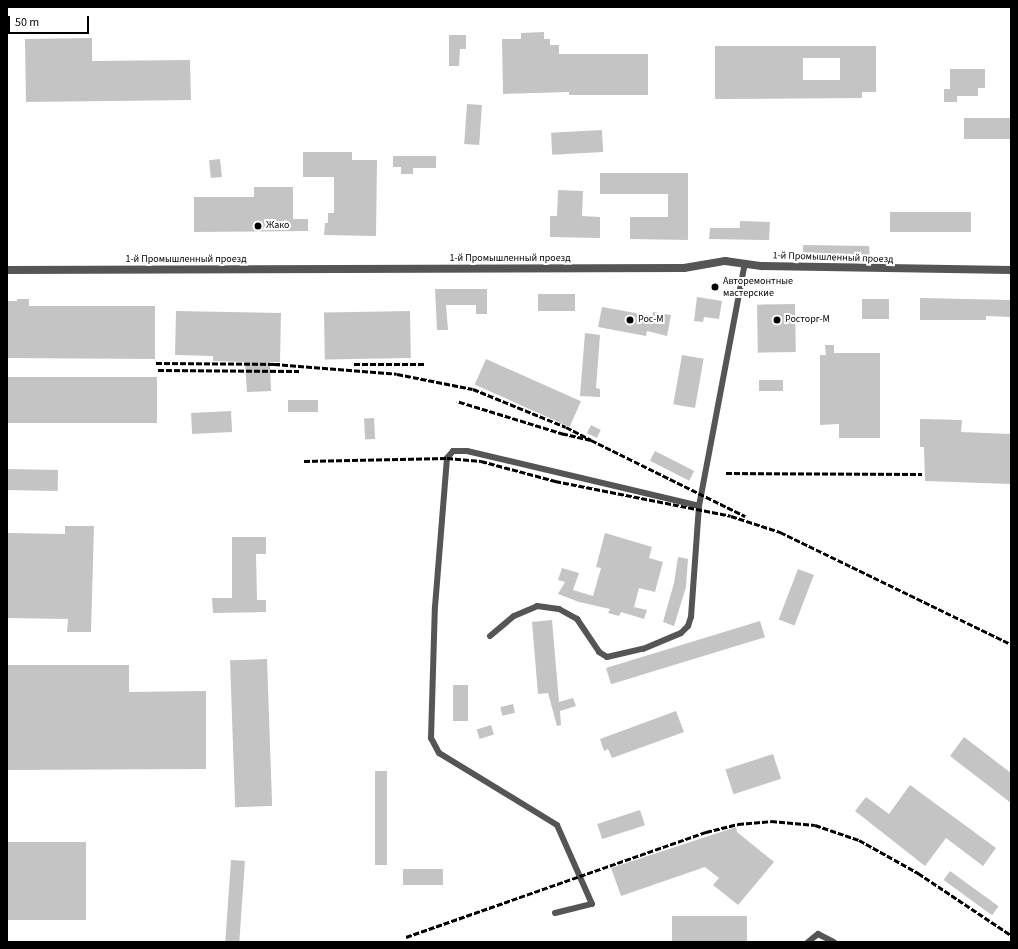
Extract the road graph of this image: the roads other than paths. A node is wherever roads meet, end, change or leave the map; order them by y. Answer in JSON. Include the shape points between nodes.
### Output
{"nodes":[{"id":1,"x":745,"y":263,"type":"junction"},
{"id":2,"x":7,"y":270,"type":"edge"},
{"id":3,"x":1011,"y":270,"type":"edge"},
{"id":4,"x":700,"y":506,"type":"junction"},
{"id":5,"x":490,"y":636,"type":"dead end"},
{"id":6,"x":555,"y":913,"type":"dead end"},
{"id":7,"x":808,"y":942,"type":"edge"},
{"id":8,"x":834,"y":942,"type":"edge"}],
"edges":[{"from":1,"to":2,"type":"street","name":"1-й Промышленный проезд","via":[[721,261],[684,268]]},
{"from":1,"to":3,"type":"street","name":"1-й Промышленный проезд","via":[[762,266],[879,270]]},
{"from":1,"to":4,"type":"lane"},
{"from":4,"to":5,"type":"lane","via":[[691,617],[688,626],[681,633],[643,649],[608,657],[598,652],[577,619],[559,609],[537,606],[514,616]]},
{"from":4,"to":6,"type":"lane","via":[[468,451],[453,452],[447,458],[435,606],[431,738],[439,753],[557,825],[592,904]]},
{"from":7,"to":8,"type":"lane","via":[[818,934]]}]}
